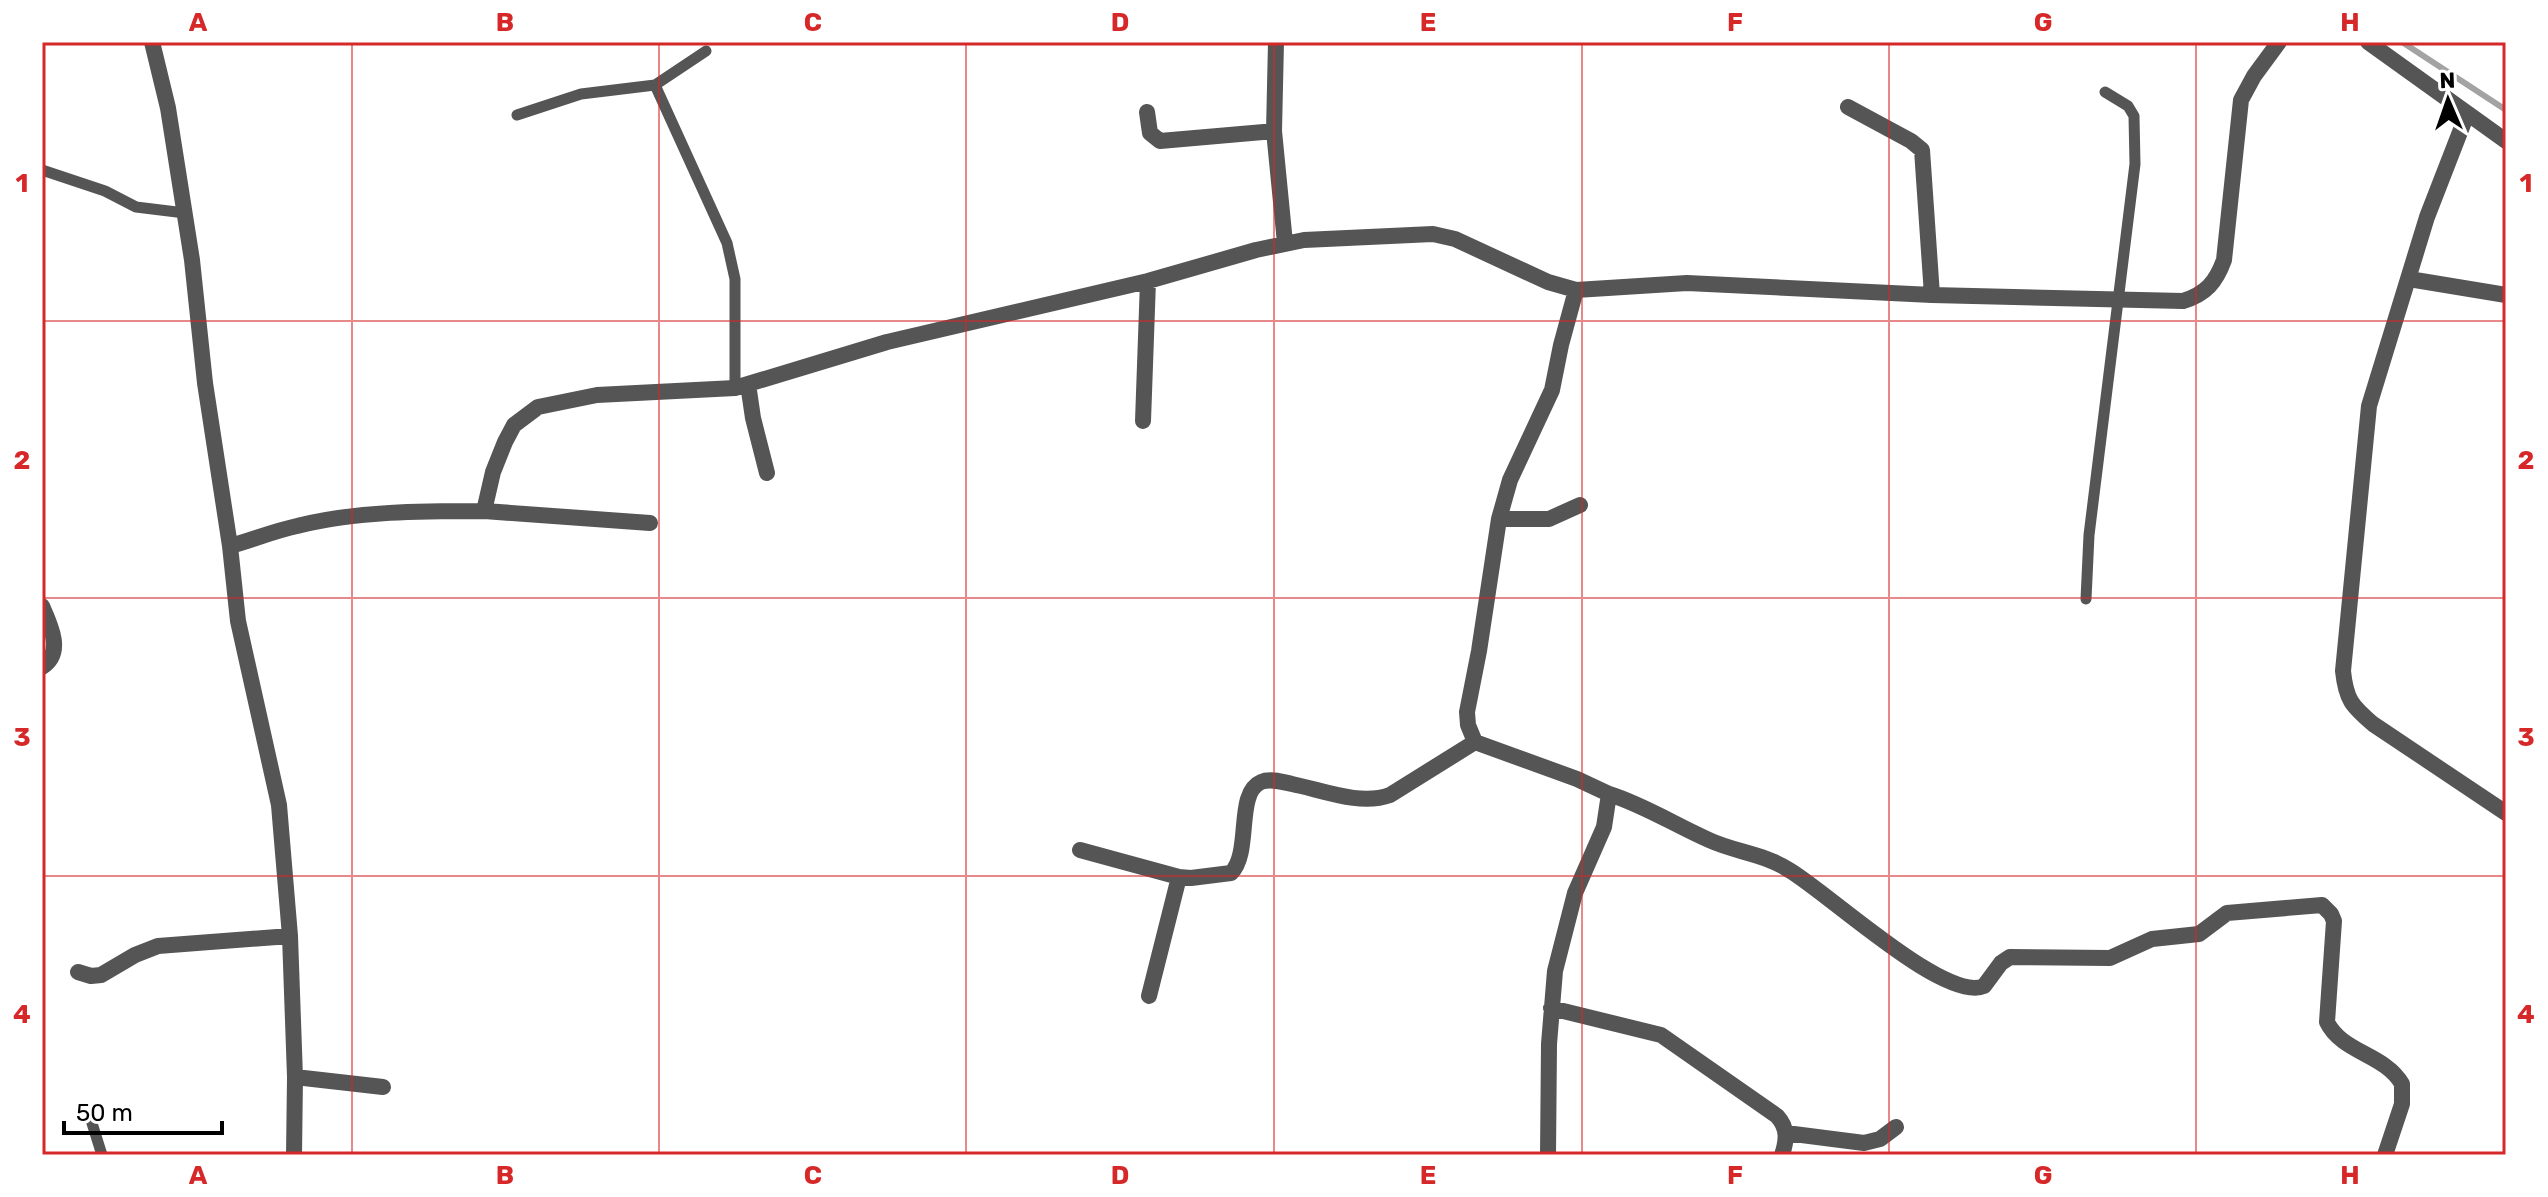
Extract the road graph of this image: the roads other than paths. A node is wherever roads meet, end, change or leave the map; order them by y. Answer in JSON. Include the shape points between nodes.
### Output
{"nodes":[{"id":1,"x":152,"y":42,"type":"edge"},
{"id":2,"x":1276,"y":42,"type":"edge"},
{"id":3,"x":2279,"y":42,"type":"edge"},
{"id":4,"x":2368,"y":42,"type":"edge"},
{"id":5,"x":706,"y":51,"type":"dead end"},
{"id":6,"x":655,"y":85,"type":"junction"},
{"id":7,"x":2105,"y":92,"type":"dead end"},
{"id":8,"x":1848,"y":107,"type":"dead end"},
{"id":9,"x":1147,"y":112,"type":"dead end"},
{"id":10,"x":2467,"y":114,"type":"junction"},
{"id":11,"x":517,"y":115,"type":"dead end"},
{"id":12,"x":1274,"y":131,"type":"junction"},
{"id":13,"x":2506,"y":141,"type":"edge"},
{"id":14,"x":42,"y":170,"type":"edge"},
{"id":15,"x":185,"y":213,"type":"junction"},
{"id":16,"x":1285,"y":243,"type":"junction"},
{"id":17,"x":2409,"y":279,"type":"junction"},
{"id":18,"x":1148,"y":281,"type":"junction"},
{"id":19,"x":1576,"y":290,"type":"junction"},
{"id":20,"x":1932,"y":295,"type":"junction"},
{"id":21,"x":2506,"y":295,"type":"edge"},
{"id":22,"x":2119,"y":298,"type":"junction"},
{"id":23,"x":741,"y":386,"type":"junction"},
{"id":24,"x":1143,"y":421,"type":"dead end"},
{"id":25,"x":767,"y":473,"type":"dead end"},
{"id":26,"x":1580,"y":505,"type":"dead end"},
{"id":27,"x":484,"y":511,"type":"junction"},
{"id":28,"x":1499,"y":519,"type":"junction"},
{"id":29,"x":650,"y":523,"type":"dead end"},
{"id":30,"x":230,"y":546,"type":"junction"},
{"id":31,"x":2086,"y":599,"type":"dead end"},
{"id":32,"x":42,"y":606,"type":"edge"},
{"id":33,"x":42,"y":667,"type":"edge"},
{"id":34,"x":1475,"y":742,"type":"junction"},
{"id":35,"x":1609,"y":794,"type":"junction"},
{"id":36,"x":2506,"y":813,"type":"edge"},
{"id":37,"x":1080,"y":850,"type":"dead end"},
{"id":38,"x":1179,"y":877,"type":"junction"},
{"id":39,"x":290,"y":936,"type":"junction"},
{"id":40,"x":78,"y":972,"type":"dead end"},
{"id":41,"x":1149,"y":996,"type":"dead end"},
{"id":42,"x":1551,"y":1008,"type":"junction"},
{"id":43,"x":295,"y":1077,"type":"junction"},
{"id":44,"x":383,"y":1087,"type":"dead end"},
{"id":45,"x":91,"y":1120,"type":"dead end"},
{"id":46,"x":1896,"y":1127,"type":"dead end"},
{"id":47,"x":1786,"y":1133,"type":"junction"},
{"id":48,"x":102,"y":1155,"type":"edge"},
{"id":49,"x":294,"y":1155,"type":"edge"},
{"id":50,"x":1548,"y":1155,"type":"edge"},
{"id":51,"x":1782,"y":1155,"type":"edge"},
{"id":52,"x":2385,"y":1155,"type":"edge"}],
"edges":[{"from":1,"to":15,"type":"street"},
{"from":2,"to":12,"type":"street"},
{"from":3,"to":22,"type":"street","via":[[2241,100],[2230,224],[2219,275],[2198,297],[2183,301]]},
{"from":4,"to":10,"type":"street"},
{"from":5,"to":6,"type":"lane"},
{"from":6,"to":11,"type":"lane","via":[[581,94]]},
{"from":6,"to":23,"type":"lane","via":[[727,243],[735,279]]},
{"from":7,"to":22,"type":"lane","via":[[2134,116],[2135,164]]},
{"from":8,"to":20,"type":"street","via":[[1922,150]]},
{"from":9,"to":12,"type":"street","via":[[1150,133],[1160,141]]},
{"from":10,"to":13,"type":"street"},
{"from":10,"to":17,"type":"street"},
{"from":12,"to":16,"type":"street"},
{"from":14,"to":15,"type":"lane","via":[[136,207]]},
{"from":15,"to":30,"type":"street"},
{"from":16,"to":18,"type":"street"},
{"from":16,"to":19,"type":"street","via":[[1433,234]]},
{"from":17,"to":21,"type":"street"},
{"from":17,"to":36,"type":"street","via":[[2369,406],[2345,693],[2373,724]]},
{"from":18,"to":23,"type":"street","via":[[918,334]]},
{"from":18,"to":24,"type":"street"},
{"from":19,"to":20,"type":"street","via":[[1687,283]]},
{"from":19,"to":28,"type":"street","via":[[1552,390],[1510,480]]},
{"from":20,"to":22,"type":"street"},
{"from":22,"to":31,"type":"lane"},
{"from":23,"to":25,"type":"street"},
{"from":23,"to":27,"type":"street","via":[[597,395],[538,407],[514,425],[505,442]]},
{"from":26,"to":28,"type":"street","via":[[1549,519]]},
{"from":27,"to":29,"type":"street"},
{"from":27,"to":30,"type":"street","via":[[384,513],[299,526]]},
{"from":28,"to":34,"type":"street","via":[[1467,712]]},
{"from":30,"to":39,"type":"street","via":[[240,636],[279,805]]},
{"from":32,"to":33,"type":"street","via":[[54,652]]},
{"from":34,"to":35,"type":"street"},
{"from":34,"to":38,"type":"street","via":[[1379,799],[1262,781],[1248,799],[1236,868],[1220,875]]},
{"from":35,"to":42,"type":"street","via":[[1604,827],[1575,893]]},
{"from":35,"to":52,"type":"street","via":[[1788,869],[1901,954],[1967,989],[1984,986],[2010,957],[2110,958],[2152,939],[2199,934],[2227,913],[2322,905],[2334,921],[2327,1022],[2345,1044],[2391,1070],[2402,1084],[2402,1104]]},
{"from":37,"to":38,"type":"street"},
{"from":38,"to":41,"type":"street"},
{"from":39,"to":40,"type":"street","via":[[158,946],[101,975]]},
{"from":39,"to":43,"type":"street"},
{"from":42,"to":47,"type":"street","via":[[1661,1035],[1768,1108],[1784,1123]]},
{"from":42,"to":50,"type":"street"},
{"from":43,"to":44,"type":"street"},
{"from":43,"to":49,"type":"street"},
{"from":45,"to":48,"type":"lane"},
{"from":46,"to":47,"type":"street","via":[[1864,1143]]},
{"from":47,"to":51,"type":"street"}]}
